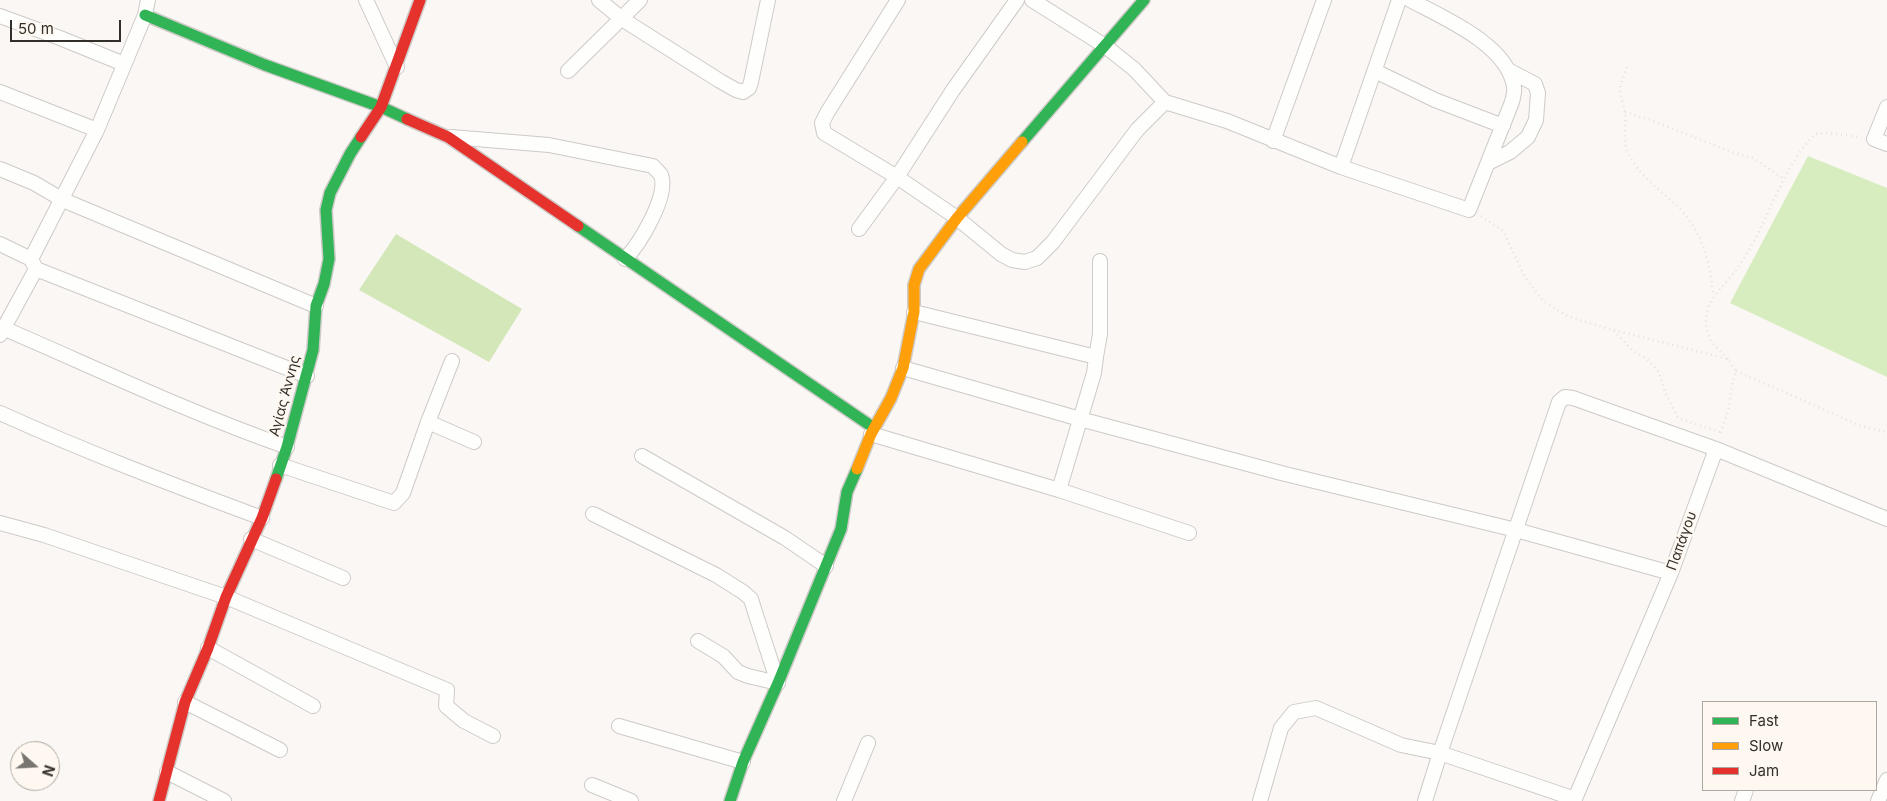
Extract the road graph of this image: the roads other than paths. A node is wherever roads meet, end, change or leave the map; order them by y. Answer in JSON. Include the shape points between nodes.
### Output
{"nodes":[{"id":1,"x":148,"y":0,"type":"edge"},
{"id":2,"x":366,"y":0,"type":"edge"},
{"id":3,"x":420,"y":0,"type":"edge"},
{"id":4,"x":599,"y":0,"type":"edge"},
{"id":5,"x":640,"y":0,"type":"edge"},
{"id":6,"x":768,"y":0,"type":"edge"},
{"id":7,"x":898,"y":0,"type":"edge"},
{"id":8,"x":1017,"y":0,"type":"edge"},
{"id":9,"x":1032,"y":0,"type":"edge"},
{"id":10,"x":1144,"y":0,"type":"edge"},
{"id":11,"x":1324,"y":0,"type":"edge"},
{"id":12,"x":1399,"y":0,"type":"edge"},
{"id":13,"x":1410,"y":0,"type":"edge"},
{"id":14,"x":145,"y":14,"type":"junction"},
{"id":15,"x":0,"y":16,"type":"edge"},
{"id":16,"x":622,"y":19,"type":"junction"},
{"id":17,"x":1105,"y":46,"type":"junction"},
{"id":18,"x":124,"y":64,"type":"junction"},
{"id":19,"x":397,"y":67,"type":"junction"},
{"id":20,"x":568,"y":71,"type":"dead end"},
{"id":21,"x":1375,"y":71,"type":"junction"},
{"id":22,"x":1510,"y":72,"type":"junction"},
{"id":23,"x":0,"y":92,"type":"edge"},
{"id":24,"x":1165,"y":102,"type":"junction"},
{"id":25,"x":381,"y":107,"type":"junction"},
{"id":26,"x":1887,"y":108,"type":"edge"},
{"id":27,"x":1502,"y":126,"type":"junction"},
{"id":28,"x":97,"y":130,"type":"junction"},
{"id":29,"x":448,"y":137,"type":"junction"},
{"id":30,"x":1273,"y":141,"type":"junction"},
{"id":31,"x":1880,"y":141,"type":"edge"},
{"id":32,"x":1488,"y":163,"type":"junction"},
{"id":33,"x":1341,"y":167,"type":"junction"},
{"id":34,"x":0,"y":169,"type":"edge"},
{"id":35,"x":897,"y":177,"type":"junction"},
{"id":36,"x":63,"y":200,"type":"junction"},
{"id":37,"x":958,"y":218,"type":"junction"},
{"id":38,"x":859,"y":228,"type":"dead end"},
{"id":39,"x":0,"y":244,"type":"edge"},
{"id":40,"x":625,"y":259,"type":"junction"},
{"id":41,"x":1100,"y":261,"type":"dead end"},
{"id":42,"x":34,"y":264,"type":"junction"},
{"id":43,"x":316,"y":306,"type":"junction"},
{"id":44,"x":914,"y":312,"type":"junction"},
{"id":45,"x":1,"y":331,"type":"edge"},
{"id":46,"x":1096,"y":357,"type":"junction"},
{"id":47,"x":452,"y":361,"type":"dead end"},
{"id":48,"x":903,"y":368,"type":"junction"},
{"id":49,"x":307,"y":376,"type":"junction"},
{"id":50,"x":0,"y":413,"type":"edge"},
{"id":51,"x":1080,"y":419,"type":"junction"},
{"id":52,"x":428,"y":422,"type":"junction"},
{"id":53,"x":872,"y":431,"type":"junction"},
{"id":54,"x":474,"y":442,"type":"dead end"},
{"id":55,"x":287,"y":447,"type":"junction"},
{"id":56,"x":1716,"y":449,"type":"junction"},
{"id":57,"x":642,"y":456,"type":"dead end"},
{"id":58,"x":280,"y":465,"type":"junction"},
{"id":59,"x":1059,"y":490,"type":"junction"},
{"id":60,"x":593,"y":514,"type":"dead end"},
{"id":61,"x":262,"y":518,"type":"junction"},
{"id":62,"x":1887,"y":519,"type":"edge"},
{"id":63,"x":0,"y":523,"type":"edge"},
{"id":64,"x":1516,"y":530,"type":"junction"},
{"id":65,"x":1189,"y":533,"type":"dead end"},
{"id":66,"x":251,"y":539,"type":"junction"},
{"id":67,"x":826,"y":566,"type":"junction"},
{"id":68,"x":1671,"y":573,"type":"junction"},
{"id":69,"x":343,"y":578,"type":"dead end"},
{"id":70,"x":226,"y":597,"type":"junction"},
{"id":71,"x":698,"y":641,"type":"dead end"},
{"id":72,"x":208,"y":648,"type":"junction"},
{"id":73,"x":778,"y":683,"type":"junction"},
{"id":74,"x":184,"y":702,"type":"junction"},
{"id":75,"x":313,"y":706,"type":"dead end"},
{"id":76,"x":619,"y":726,"type":"dead end"},
{"id":77,"x":493,"y":736,"type":"dead end"},
{"id":78,"x":868,"y":742,"type":"dead end"},
{"id":79,"x":280,"y":750,"type":"dead end"},
{"id":80,"x":1440,"y":752,"type":"junction"},
{"id":81,"x":743,"y":762,"type":"junction"},
{"id":82,"x":167,"y":772,"type":"junction"},
{"id":83,"x":1887,"y":779,"type":"edge"},
{"id":84,"x":592,"y":785,"type":"dead end"},
{"id":85,"x":1574,"y":800,"type":"edge"},
{"id":86,"x":159,"y":801,"type":"edge"},
{"id":87,"x":224,"y":801,"type":"edge"},
{"id":88,"x":631,"y":801,"type":"edge"},
{"id":89,"x":730,"y":801,"type":"edge"},
{"id":90,"x":844,"y":801,"type":"edge"},
{"id":91,"x":1260,"y":801,"type":"edge"},
{"id":92,"x":1425,"y":801,"type":"edge"},
{"id":93,"x":1878,"y":801,"type":"edge"}],
"edges":[{"from":1,"to":14,"type":"street"},
{"from":2,"to":19,"type":"street"},
{"from":3,"to":19,"type":"street","name":"Αγίας Άννης"},
{"from":4,"to":16,"type":"street"},
{"from":5,"to":16,"type":"street"},
{"from":6,"to":16,"type":"street","via":[[751,82],[743,92]]},
{"from":7,"to":35,"type":"street","via":[[822,123],[824,133],[832,139]]},
{"from":8,"to":35,"type":"street"},
{"from":9,"to":17,"type":"street"},
{"from":10,"to":17,"type":"street"},
{"from":11,"to":30,"type":"street"},
{"from":12,"to":21,"type":"street"},
{"from":13,"to":22,"type":"street","via":[[1466,30],[1489,48]]},
{"from":14,"to":18,"type":"street"},
{"from":14,"to":25,"type":"street","via":[[265,66]]},
{"from":15,"to":18,"type":"street"},
{"from":16,"to":20,"type":"street"},
{"from":17,"to":24,"type":"street","via":[[1134,69]]},
{"from":17,"to":37,"type":"street"},
{"from":18,"to":28,"type":"street"},
{"from":19,"to":25,"type":"street","name":"Αγίας Άννης"},
{"from":21,"to":27,"type":"street","via":[[1435,100]]},
{"from":21,"to":33,"type":"street"},
{"from":22,"to":27,"type":"street","via":[[1515,89]]},
{"from":22,"to":32,"type":"street","via":[[1535,84],[1538,93],[1536,120],[1528,136],[1510,152]]},
{"from":23,"to":28,"type":"street"},
{"from":24,"to":30,"type":"street","via":[[1227,121]]},
{"from":24,"to":37,"type":"street","via":[[1138,130],[1053,242],[1037,258],[1025,262],[1012,260]]},
{"from":25,"to":29,"type":"street"},
{"from":25,"to":43,"type":"street","name":"Αγίας Άννης","via":[[350,154],[330,193],[326,210],[329,260]]},
{"from":26,"to":31,"type":"street"},
{"from":27,"to":32,"type":"street"},
{"from":28,"to":36,"type":"street"},
{"from":29,"to":40,"type":"street"},
{"from":29,"to":40,"type":"street","via":[[550,145],[653,166],[661,175],[662,190],[650,222]]},
{"from":30,"to":33,"type":"street"},
{"from":32,"to":33,"type":"street","via":[[1468,210]]},
{"from":34,"to":36,"type":"street"},
{"from":35,"to":37,"type":"street"},
{"from":35,"to":38,"type":"street"},
{"from":36,"to":42,"type":"street"},
{"from":36,"to":43,"type":"street"},
{"from":37,"to":44,"type":"street","via":[[919,269],[914,285]]},
{"from":39,"to":42,"type":"street"},
{"from":40,"to":53,"type":"street"},
{"from":41,"to":46,"type":"street","via":[[1100,334]]},
{"from":42,"to":45,"type":"street"},
{"from":42,"to":49,"type":"street"},
{"from":43,"to":49,"type":"street","name":"Αγίας Άννης","via":[[313,350]]},
{"from":44,"to":46,"type":"street"},
{"from":44,"to":48,"type":"street"},
{"from":45,"to":55,"type":"street","via":[[243,432]]},
{"from":46,"to":51,"type":"street"},
{"from":47,"to":52,"type":"street"},
{"from":48,"to":51,"type":"street"},
{"from":48,"to":53,"type":"street"},
{"from":49,"to":55,"type":"street","name":"Αγίας Άννης"},
{"from":50,"to":61,"type":"street","via":[[154,478]]},
{"from":51,"to":59,"type":"street"},
{"from":51,"to":64,"type":"street","via":[[1284,474]]},
{"from":52,"to":54,"type":"street"},
{"from":52,"to":58,"type":"street","via":[[403,493],[394,503]]},
{"from":53,"to":59,"type":"street"},
{"from":53,"to":67,"type":"street","via":[[847,492],[841,529]]},
{"from":55,"to":58,"type":"street","name":"Αγίας Άννης"},
{"from":56,"to":62,"type":"street"},
{"from":56,"to":64,"type":"street","via":[[1566,397],[1559,402]]},
{"from":56,"to":68,"type":"street","name":"Παπάγου"},
{"from":57,"to":67,"type":"street","via":[[785,538]]},
{"from":58,"to":61,"type":"street","name":"Αγίας Άννης"},
{"from":59,"to":65,"type":"street"},
{"from":60,"to":73,"type":"street","via":[[716,575],[743,592],[752,604]]},
{"from":61,"to":66,"type":"street","name":"Αγίας Άννης"},
{"from":63,"to":70,"type":"street","via":[[44,534]]},
{"from":64,"to":68,"type":"street"},
{"from":64,"to":80,"type":"street"},
{"from":66,"to":69,"type":"street"},
{"from":66,"to":70,"type":"street","name":"Αγίας Άννης"},
{"from":67,"to":73,"type":"street"},
{"from":68,"to":85,"type":"street","name":"Παπάγου"},
{"from":70,"to":72,"type":"street","name":"Αγίας Άννης"},
{"from":70,"to":77,"type":"street","via":[[447,690],[446,706],[464,721]]},
{"from":71,"to":73,"type":"street","via":[[723,656],[738,672]]},
{"from":72,"to":74,"type":"street","name":"Αγίας Άννης"},
{"from":72,"to":75,"type":"street"},
{"from":73,"to":81,"type":"street"},
{"from":74,"to":79,"type":"street"},
{"from":74,"to":82,"type":"street","name":"Αγίας Άννης"},
{"from":76,"to":81,"type":"street"},
{"from":78,"to":90,"type":"street"},
{"from":80,"to":85,"type":"street"},
{"from":80,"to":91,"type":"street","via":[[1401,745],[1316,708],[1294,712],[1281,728]]},
{"from":80,"to":92,"type":"street"},
{"from":81,"to":89,"type":"street"},
{"from":82,"to":86,"type":"street","name":"Αγίας Άννης"},
{"from":82,"to":87,"type":"street"},
{"from":83,"to":93,"type":"street"},
{"from":84,"to":88,"type":"street"}]}
